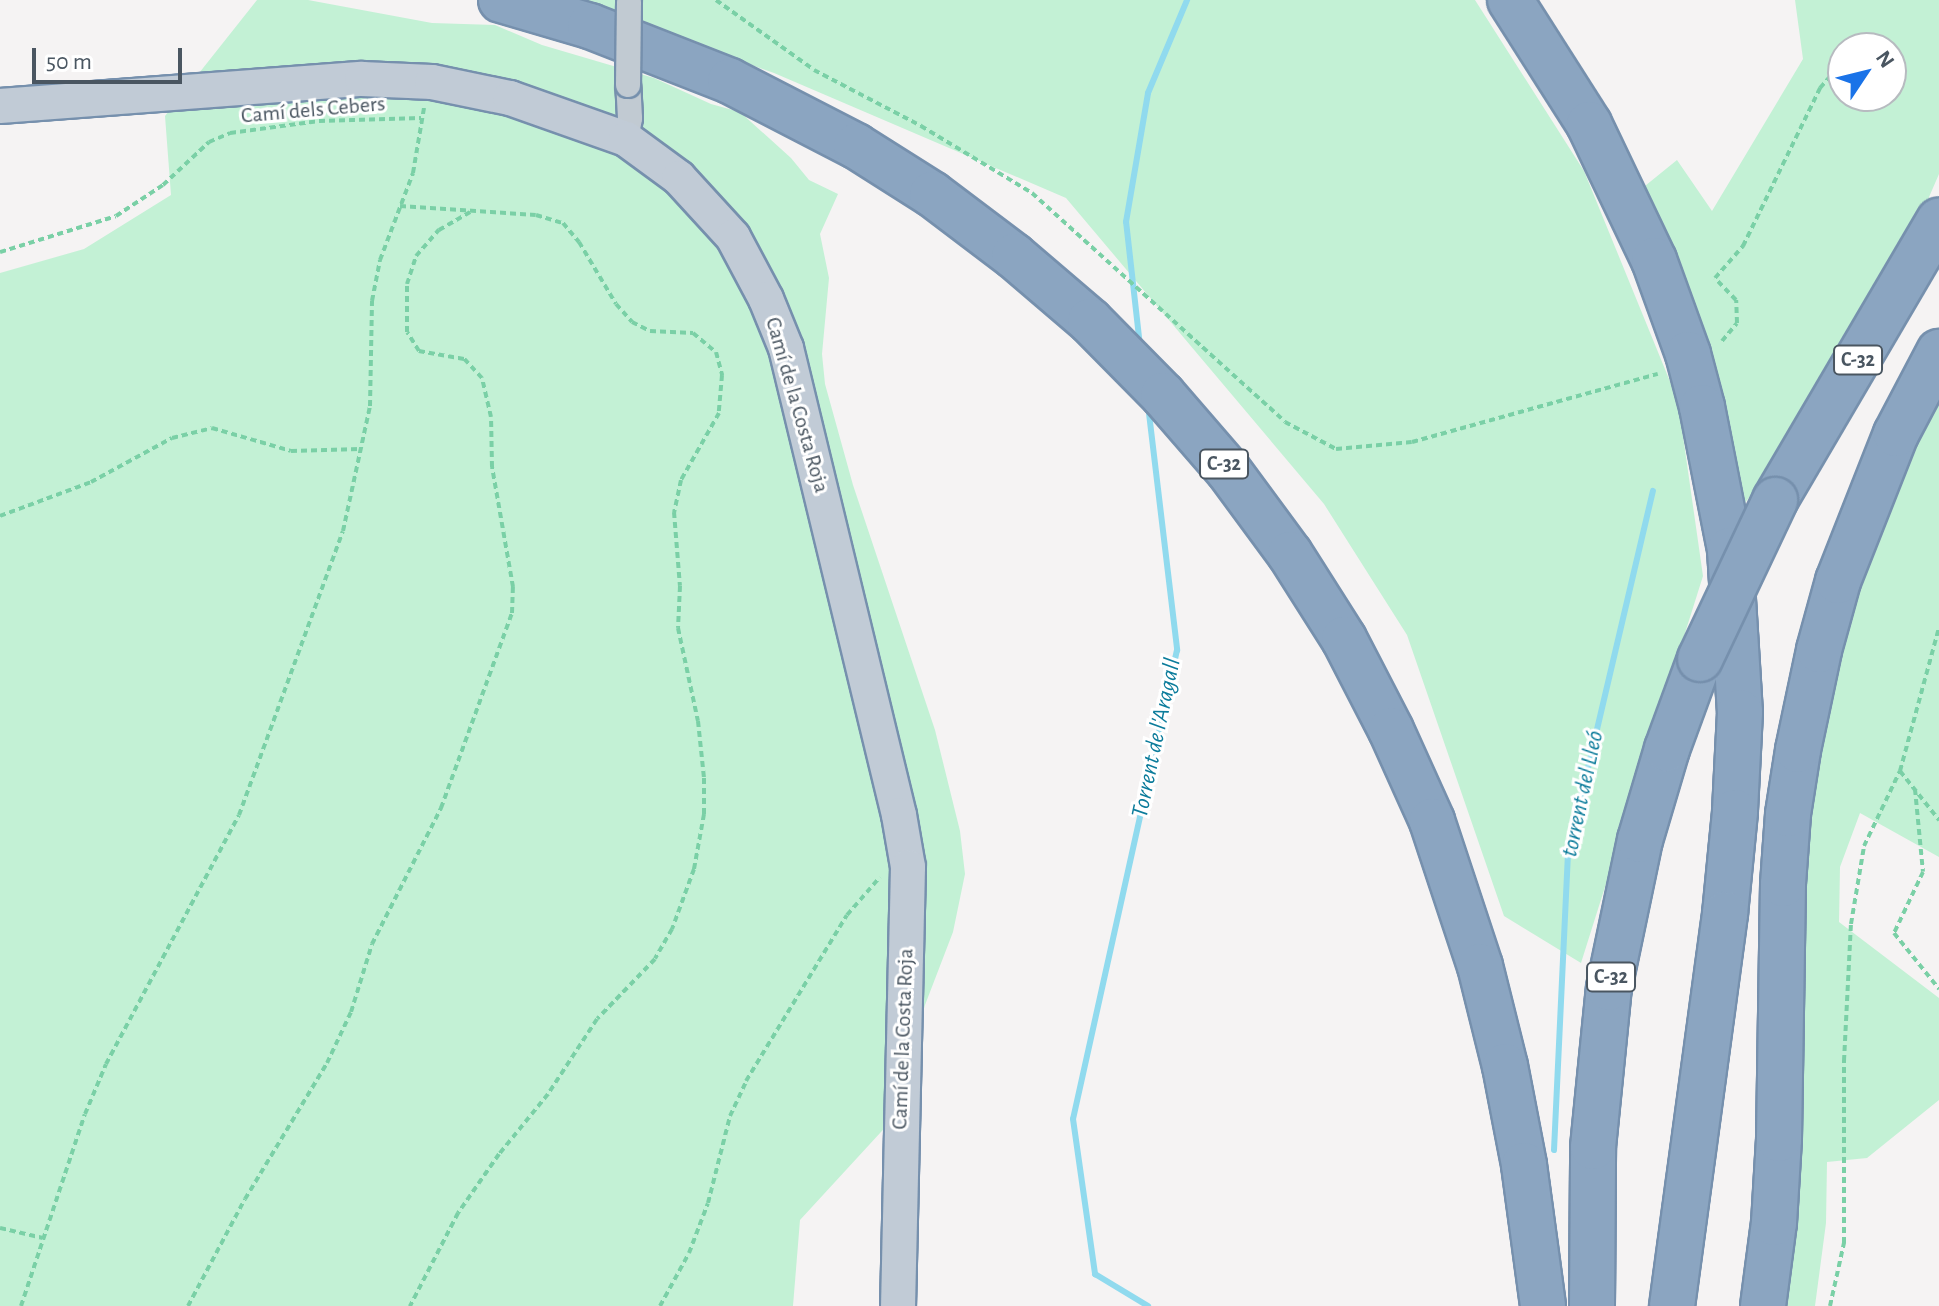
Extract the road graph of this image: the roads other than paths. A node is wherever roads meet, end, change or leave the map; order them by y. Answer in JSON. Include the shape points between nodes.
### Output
{"nodes":[{"id":1,"x":501,"y":0,"type":"edge"},
{"id":2,"x":1510,"y":0,"type":"edge"},
{"id":3,"x":629,"y":1,"type":"edge"},
{"id":4,"x":0,"y":106,"type":"edge"},
{"id":5,"x":626,"y":139,"type":"junction"},
{"id":6,"x":1939,"y":220,"type":"edge"},
{"id":7,"x":1939,"y":352,"type":"edge"},
{"id":8,"x":898,"y":1306,"type":"edge"},
{"id":9,"x":1543,"y":1306,"type":"edge"},
{"id":10,"x":1592,"y":1306,"type":"edge"},
{"id":11,"x":1672,"y":1306,"type":"edge"},
{"id":12,"x":1763,"y":1306,"type":"edge"}],
"edges":[{"from":1,"to":9,"type":"highway","number":"C-32","via":[[590,26],[718,76],[820,126],[921,187],[1090,321],[1228,470],[1344,639],[1432,821],[1480,966],[1505,1066]]},
{"from":2,"to":11,"type":"highway","via":[[1589,124],[1654,260],[1715,458],[1730,550],[1740,700],[1735,812]]},
{"from":3,"to":5,"type":"street","bridge":true},
{"from":4,"to":5,"type":"street","name":"Camí de la Costa Roja","via":[[362,79],[432,82],[510,98]]},
{"from":5,"to":8,"type":"street","name":"Camí de la Costa Roja","via":[[679,178],[733,237],[786,348],[899,815],[908,867]]},
{"from":6,"to":10,"type":"highway","number":"C-32","bridge":true,"via":[[1775,500],[1700,659],[1667,749],[1640,840],[1609,988],[1593,1147]]},
{"from":7,"to":12,"type":"highway","via":[[1896,434],[1849,552],[1819,650],[1798,750],[1783,884],[1774,1223]]}]}
